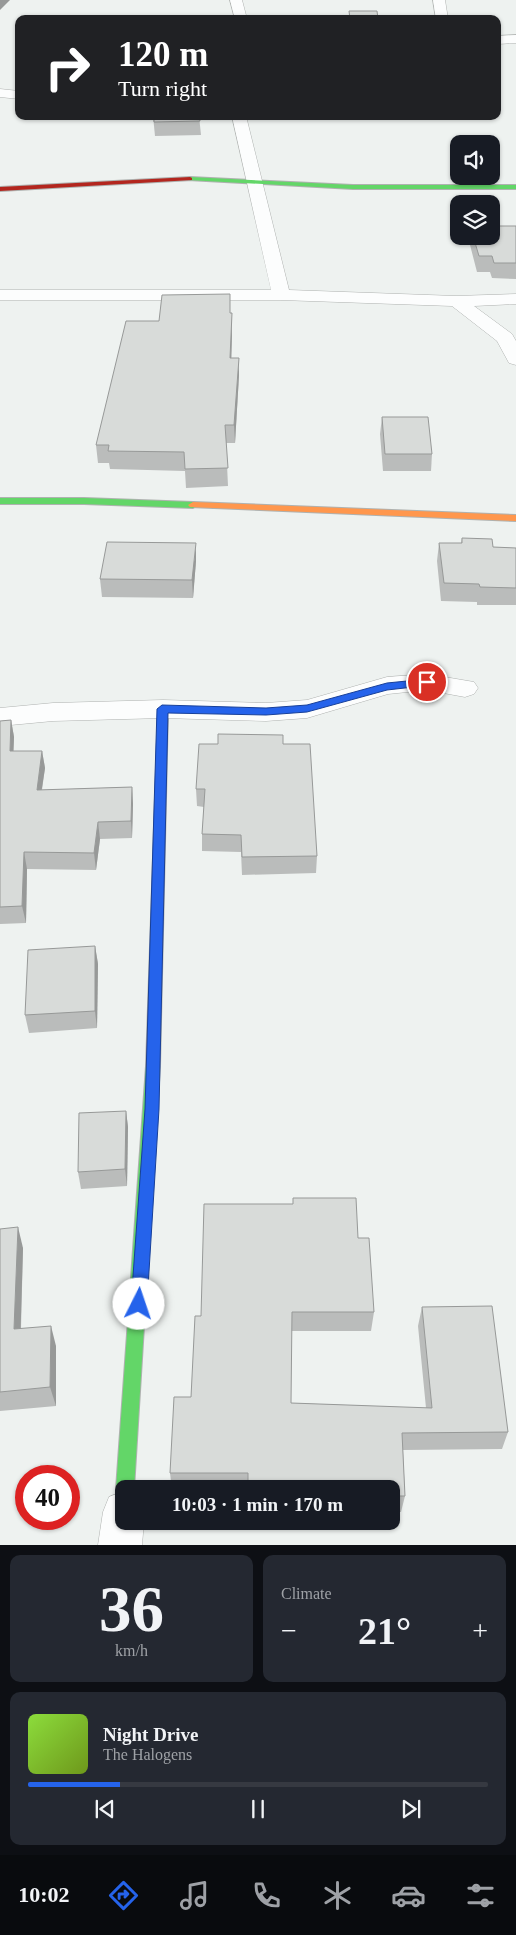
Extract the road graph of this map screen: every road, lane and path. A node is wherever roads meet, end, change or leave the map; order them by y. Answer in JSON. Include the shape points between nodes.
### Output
{"nodes":[{"id":1,"x":236,"y":0,"type":"edge"},
{"id":2,"x":439,"y":0,"type":"edge"},
{"id":3,"x":240,"y":15,"type":"edge"},
{"id":4,"x":441,"y":15,"type":"edge"},
{"id":5,"x":501,"y":40,"type":"edge"},
{"id":6,"x":516,"y":40,"type":"edge"},
{"id":7,"x":0,"y":93,"type":"edge"},
{"id":8,"x":15,"y":95,"type":"edge"},
{"id":9,"x":240,"y":120,"type":"edge"},
{"id":10,"x":255,"y":182,"type":"junction"},
{"id":11,"x":516,"y":187,"type":"edge"},
{"id":12,"x":0,"y":189,"type":"edge"},
{"id":13,"x":0,"y":295,"type":"edge"},
{"id":14,"x":281,"y":295,"type":"junction"},
{"id":15,"x":515,"y":300,"type":"edge"},
{"id":16,"x":456,"y":301,"type":"junction"},
{"id":17,"x":505,"y":338,"type":"junction"},
{"id":18,"x":516,"y":359,"type":"edge"},
{"id":19,"x":0,"y":501,"type":"edge"},
{"id":20,"x":516,"y":518,"type":"edge"},
{"id":21,"x":465,"y":688,"type":"dead end"},
{"id":22,"x":162,"y":709,"type":"junction"},
{"id":23,"x":0,"y":717,"type":"edge"},
{"id":24,"x":127,"y":1480,"type":"edge"},
{"id":25,"x":122,"y":1530,"type":"edge"},
{"id":26,"x":120,"y":1545,"type":"edge"}],
"edges":[{"from":1,"to":3,"type":"street"},
{"from":2,"to":4,"type":"street"},
{"from":5,"to":6,"type":"street"},
{"from":7,"to":8,"type":"street"},
{"from":9,"to":10,"type":"street"},
{"from":10,"to":11,"type":"street","via":[[353,187]]},
{"from":10,"to":12,"type":"street","via":[[154,180]]},
{"from":10,"to":14,"type":"street"},
{"from":13,"to":14,"type":"street"},
{"from":14,"to":16,"type":"street"},
{"from":15,"to":16,"type":"street"},
{"from":15,"to":17,"type":"street"},
{"from":16,"to":17,"type":"street"},
{"from":17,"to":18,"type":"street"},
{"from":19,"to":20,"type":"street","via":[[84,501]]},
{"from":21,"to":22,"type":"street","via":[[427,682],[387,686],[307,709],[266,712]]},
{"from":22,"to":23,"type":"street"},
{"from":22,"to":24,"type":"street","via":[[152,1109]]},
{"from":25,"to":26,"type":"street"}]}
